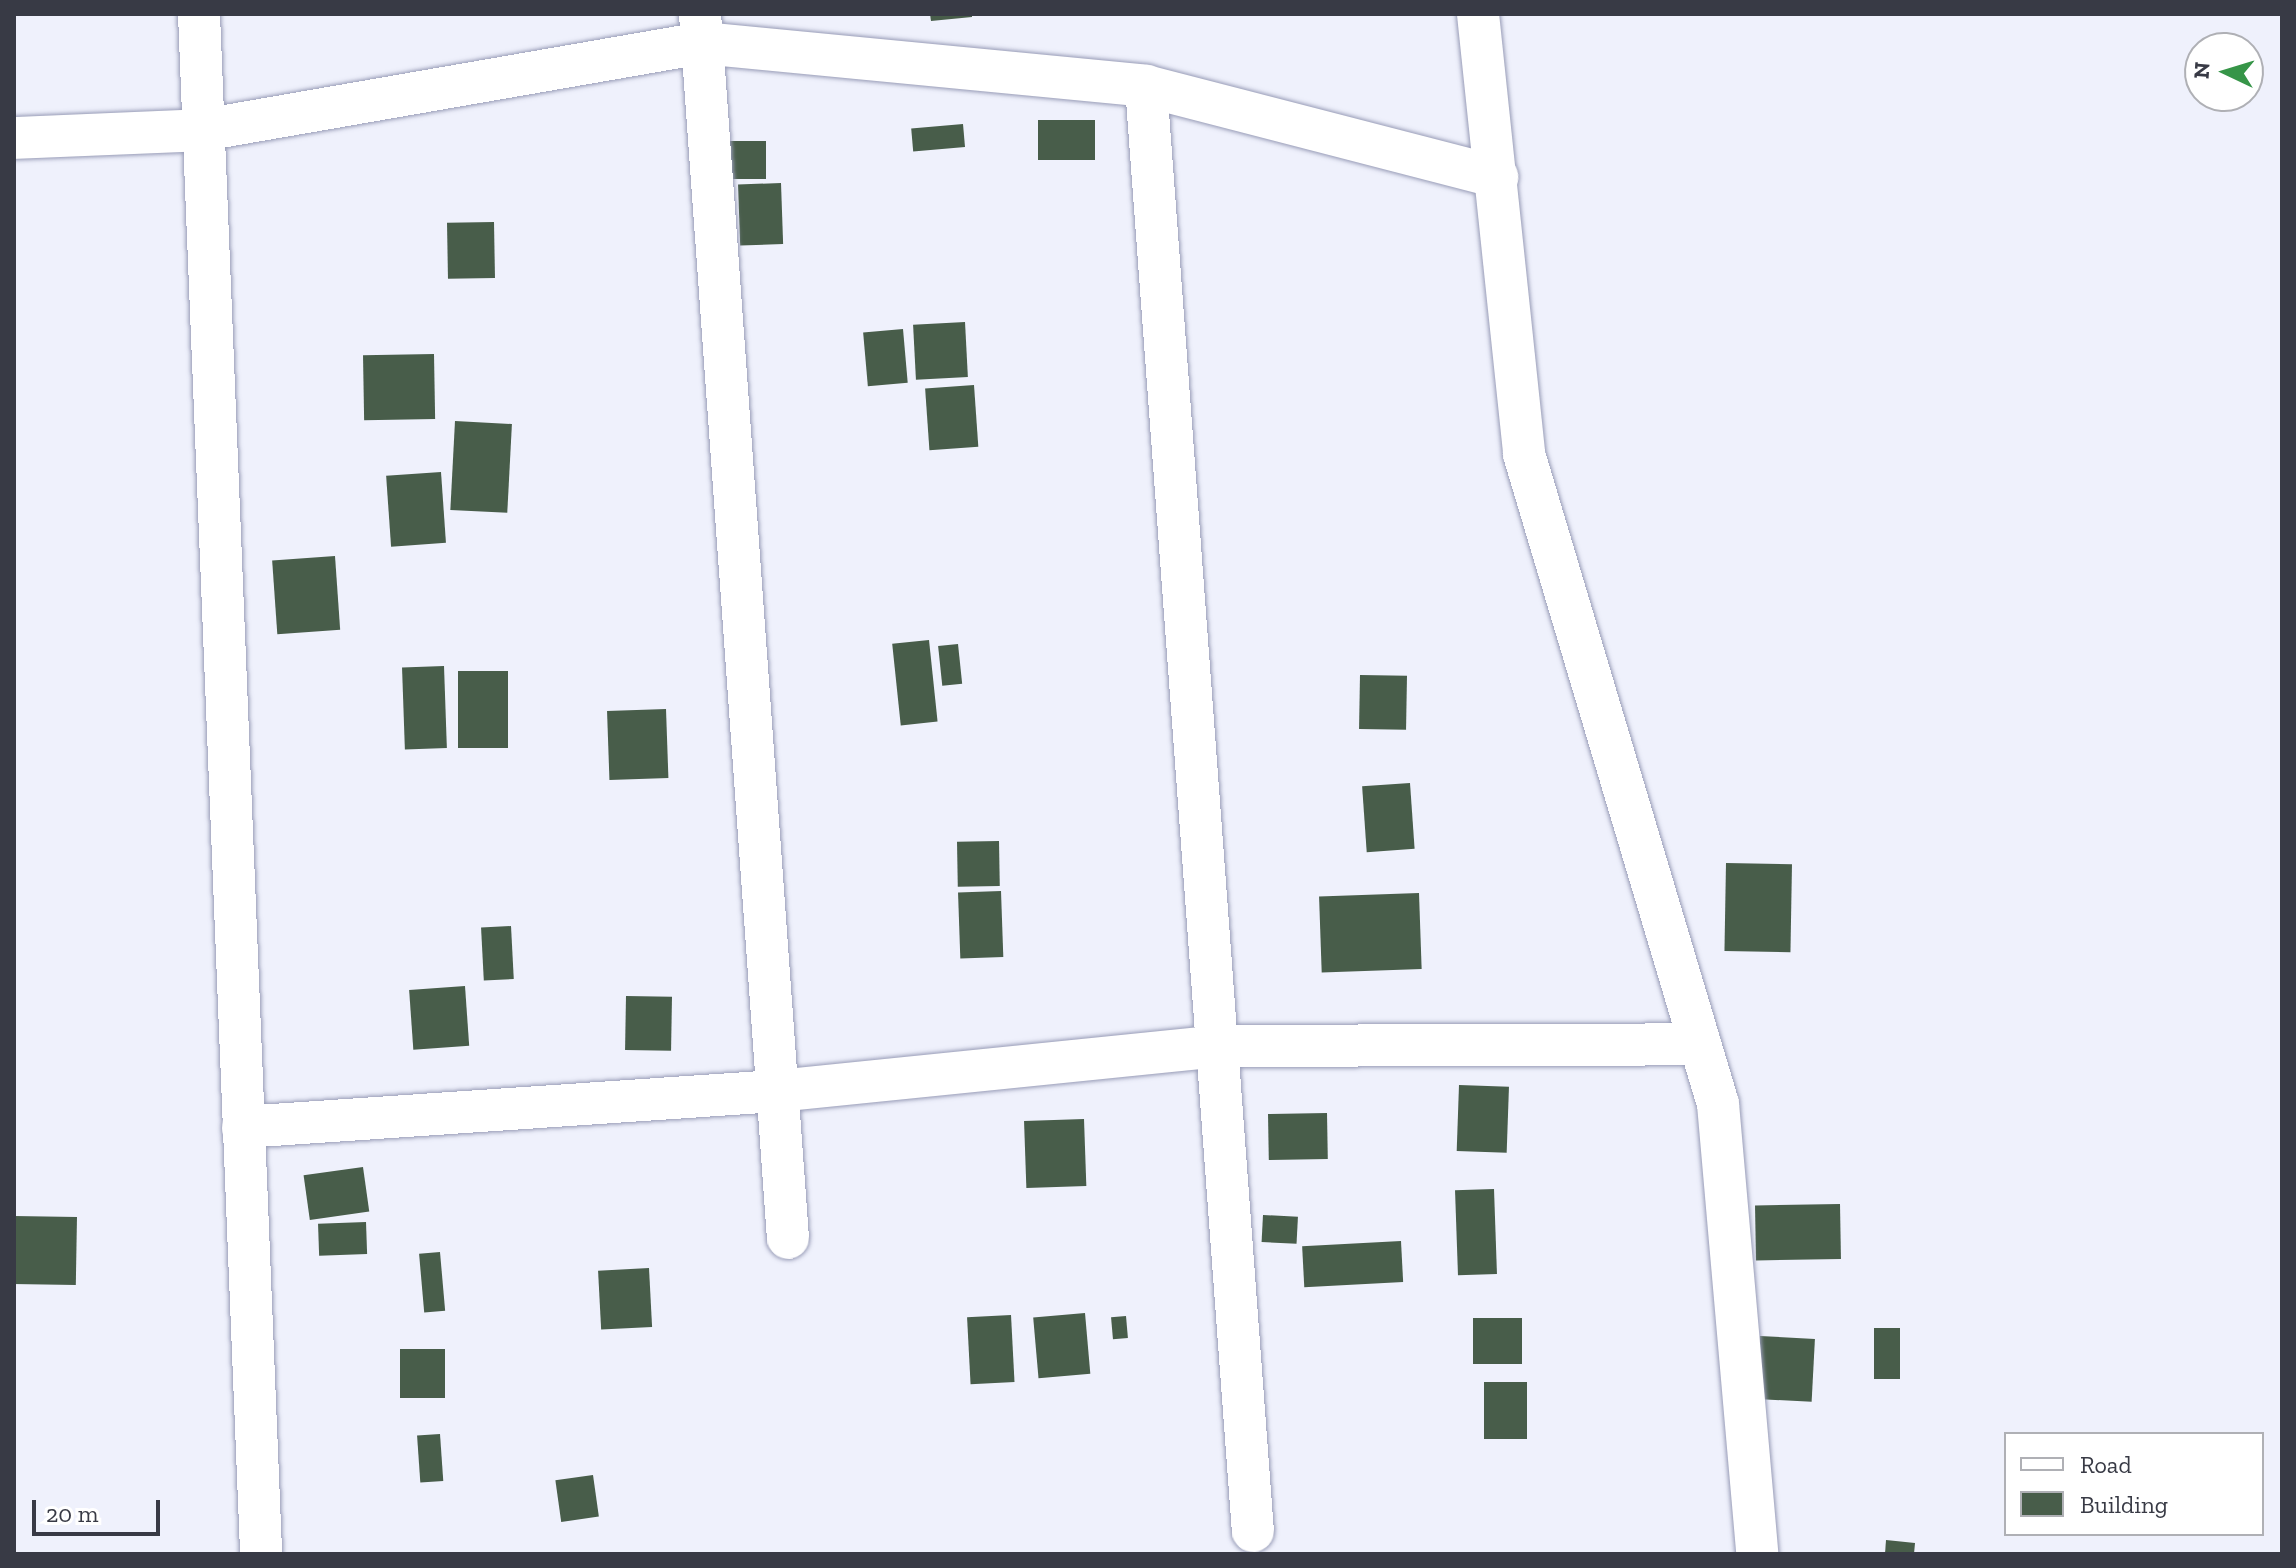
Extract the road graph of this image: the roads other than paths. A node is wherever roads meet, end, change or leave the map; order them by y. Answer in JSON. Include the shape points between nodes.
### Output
{"nodes":[{"id":1,"x":199,"y":14,"type":"edge"},
{"id":2,"x":1478,"y":14,"type":"edge"},
{"id":3,"x":701,"y":29,"type":"edge"},
{"id":4,"x":1146,"y":86,"type":"junction"},
{"id":5,"x":203,"y":130,"type":"junction"},
{"id":6,"x":14,"y":138,"type":"edge"},
{"id":7,"x":1497,"y":177,"type":"junction"},
{"id":8,"x":1700,"y":1044,"type":"junction"},
{"id":9,"x":1218,"y":1046,"type":"junction"},
{"id":10,"x":777,"y":1091,"type":"junction"},
{"id":11,"x":243,"y":1127,"type":"junction"},
{"id":12,"x":788,"y":1238,"type":"dead end"},
{"id":13,"x":1253,"y":1531,"type":"dead end"},
{"id":14,"x":261,"y":1554,"type":"edge"},
{"id":15,"x":1757,"y":1554,"type":"edge"}],
"edges":[{"from":1,"to":5,"type":"street"},
{"from":2,"to":7,"type":"street"},
{"from":3,"to":4,"type":"street"},
{"from":3,"to":5,"type":"street"},
{"from":3,"to":10,"type":"street"},
{"from":4,"to":7,"type":"street"},
{"from":4,"to":9,"type":"street"},
{"from":5,"to":6,"type":"street"},
{"from":5,"to":11,"type":"street"},
{"from":7,"to":8,"type":"street","via":[[1524,454]]},
{"from":8,"to":9,"type":"street"},
{"from":8,"to":15,"type":"street","via":[[1718,1104]]},
{"from":9,"to":10,"type":"street"},
{"from":9,"to":13,"type":"street"},
{"from":10,"to":11,"type":"street"},
{"from":10,"to":12,"type":"street"},
{"from":11,"to":14,"type":"street"}]}
